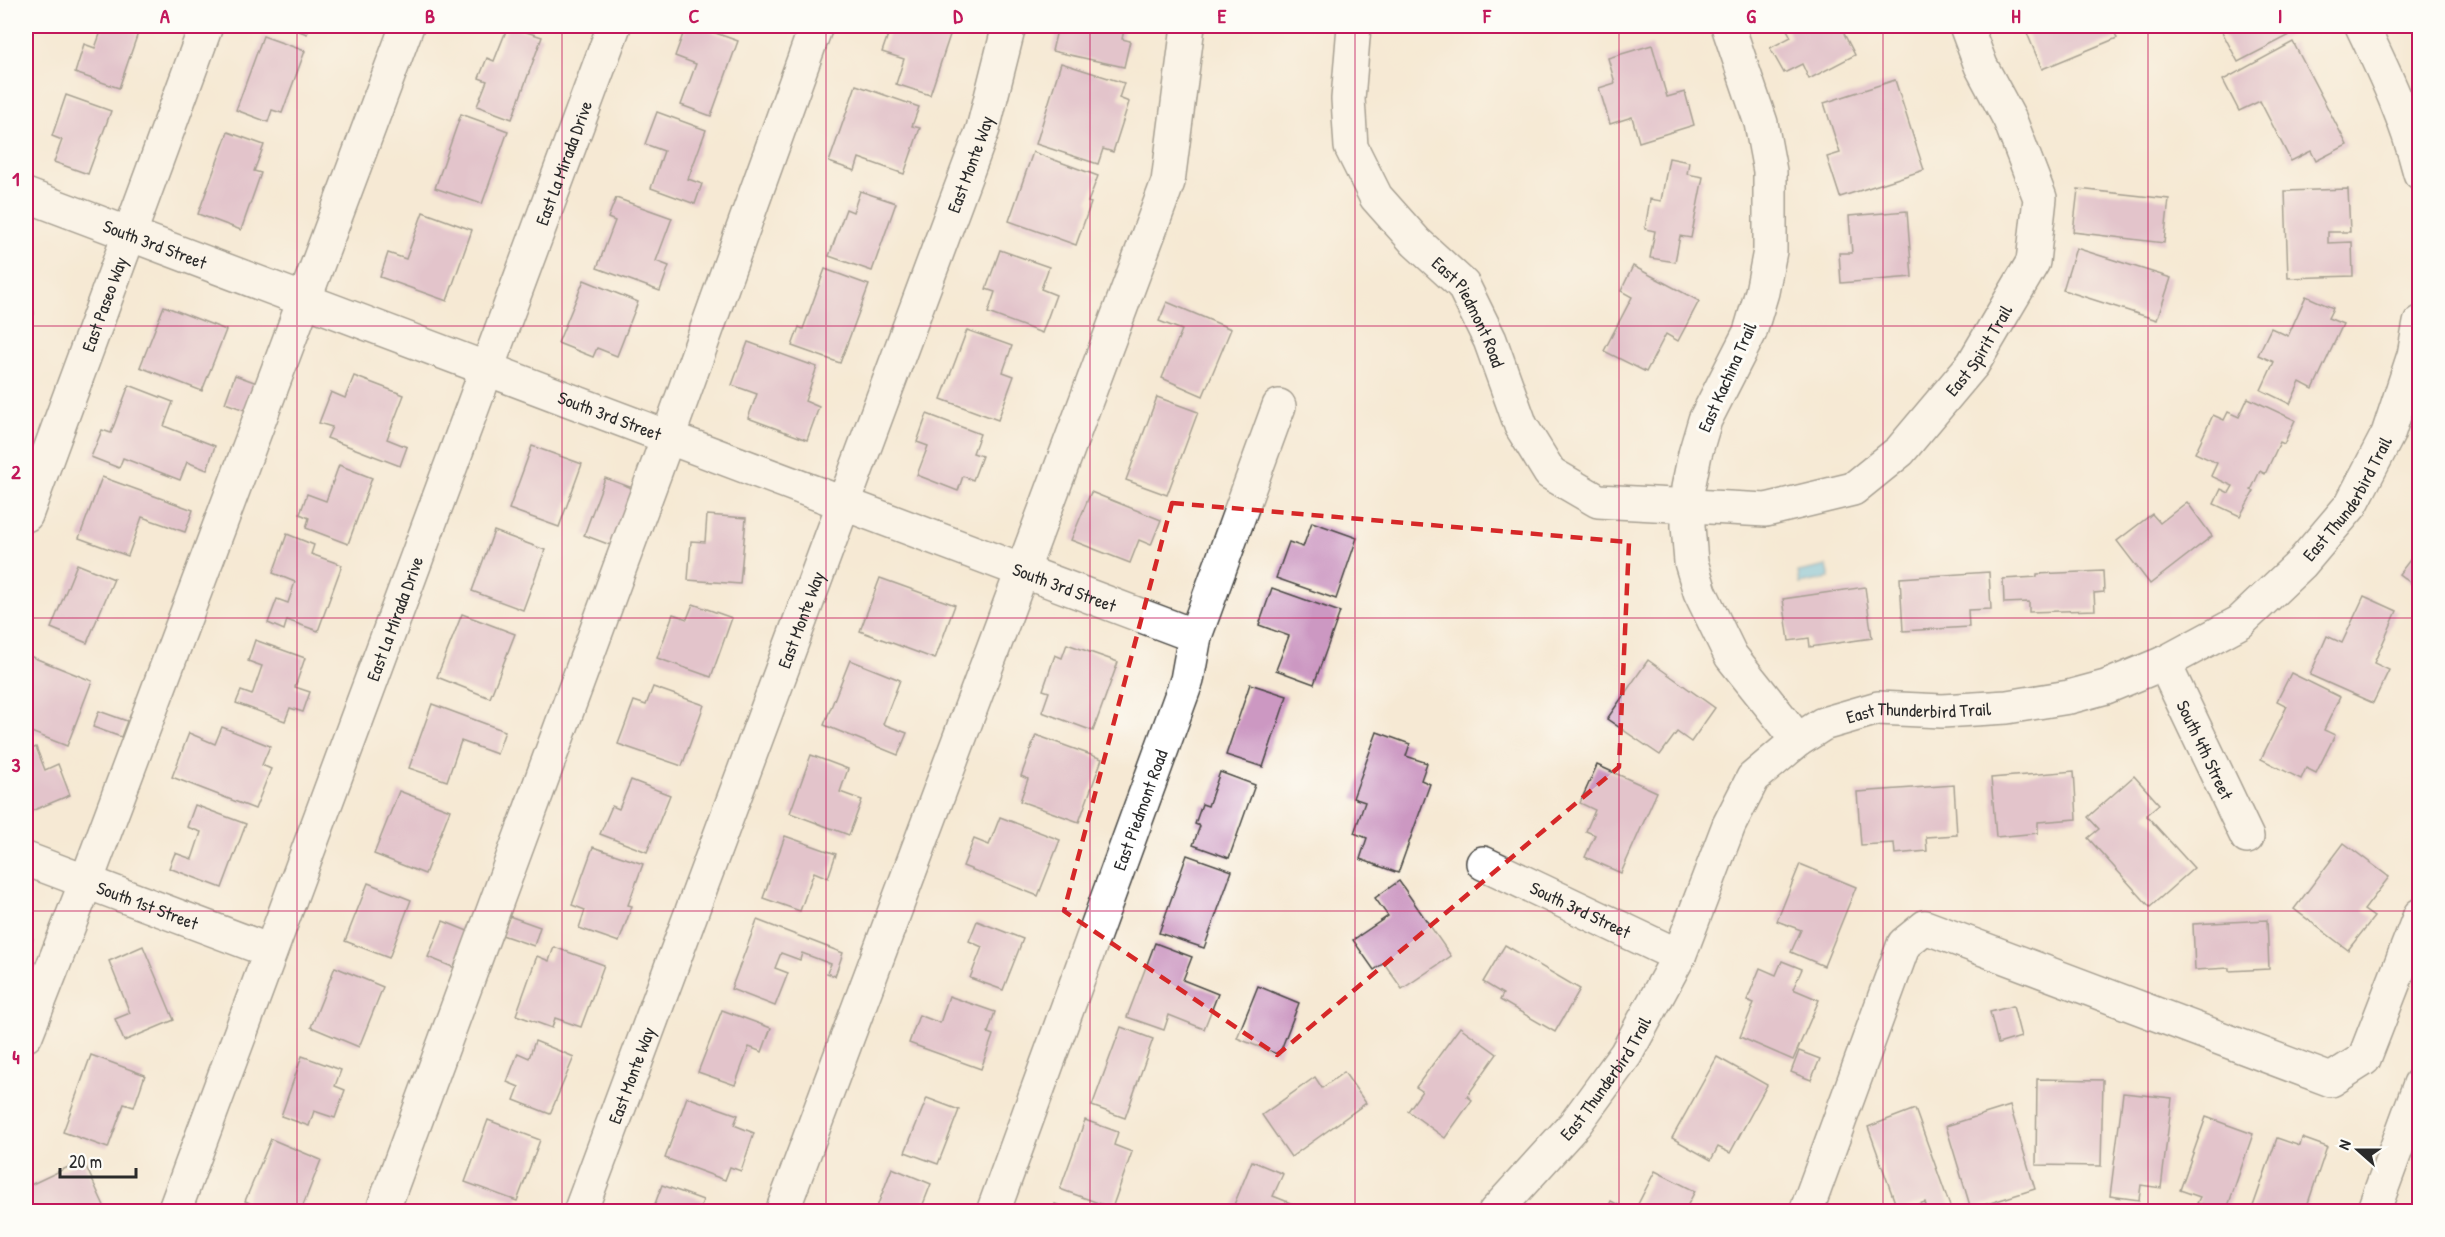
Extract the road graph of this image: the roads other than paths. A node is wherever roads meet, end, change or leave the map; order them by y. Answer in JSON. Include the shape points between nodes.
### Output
{"nodes":[{"id":1,"x":206,"y":26,"type":"edge"},
{"id":2,"x":407,"y":26,"type":"edge"},
{"id":3,"x":614,"y":26,"type":"edge"},
{"id":4,"x":816,"y":26,"type":"edge"},
{"id":5,"x":1009,"y":26,"type":"edge"},
{"id":6,"x":1188,"y":26,"type":"edge"},
{"id":7,"x":1354,"y":26,"type":"edge"},
{"id":8,"x":1728,"y":26,"type":"edge"},
{"id":9,"x":1966,"y":26,"type":"edge"},
{"id":10,"x":2362,"y":26,"type":"edge"},
{"id":11,"x":2420,"y":173,"type":"edge"},
{"id":12,"x":26,"y":195,"type":"edge"},
{"id":13,"x":129,"y":233,"type":"junction"},
{"id":14,"x":305,"y":299,"type":"junction"},
{"id":15,"x":2420,"y":323,"type":"edge"},
{"id":16,"x":486,"y":368,"type":"junction"},
{"id":17,"x":1279,"y":406,"type":"dead end"},
{"id":18,"x":668,"y":437,"type":"junction"},
{"id":19,"x":844,"y":503,"type":"junction"},
{"id":20,"x":1688,"y":504,"type":"junction"},
{"id":21,"x":26,"y":515,"type":"edge"},
{"id":22,"x":1022,"y":570,"type":"junction"},
{"id":23,"x":1195,"y":636,"type":"junction"},
{"id":24,"x":2164,"y":663,"type":"junction"},
{"id":25,"x":1798,"y":740,"type":"junction"},
{"id":26,"x":2247,"y":837,"type":"dead end"},
{"id":27,"x":26,"y":859,"type":"edge"},
{"id":28,"x":1483,"y":863,"type":"dead end"},
{"id":29,"x":86,"y":882,"type":"junction"},
{"id":30,"x":2420,"y":915,"type":"edge"},
{"id":31,"x":270,"y":951,"type":"junction"},
{"id":32,"x":1679,"y":956,"type":"junction"},
{"id":33,"x":26,"y":1035,"type":"edge"},
{"id":34,"x":2420,"y":1084,"type":"edge"},
{"id":35,"x":174,"y":1212,"type":"edge"},
{"id":36,"x":382,"y":1212,"type":"edge"},
{"id":37,"x":580,"y":1212,"type":"edge"},
{"id":38,"x":782,"y":1212,"type":"edge"},
{"id":39,"x":993,"y":1212,"type":"edge"},
{"id":40,"x":1495,"y":1212,"type":"edge"},
{"id":41,"x":1806,"y":1212,"type":"edge"},
{"id":42,"x":2373,"y":1212,"type":"edge"}],
"edges":[{"from":1,"to":13,"type":"street","name":"East Paseo Way"},
{"from":2,"to":14,"type":"street"},
{"from":3,"to":16,"type":"street","name":"East La Mirada Drive"},
{"from":4,"to":18,"type":"street"},
{"from":5,"to":19,"type":"street","name":"East Monte Way","via":[[983,129]]},
{"from":6,"to":22,"type":"street","via":[[1168,182]]},
{"from":7,"to":20,"type":"street","name":"East Piedmont Road","via":[[1348,99],[1350,147],[1376,197],[1416,242],[1463,285],[1490,340],[1521,426],[1550,473],[1598,501]]},
{"from":8,"to":20,"type":"street","name":"East Kachina Trail","via":[[1763,133],[1770,171],[1770,250],[1750,332],[1706,420],[1688,488]]},
{"from":9,"to":20,"type":"street","name":"East Spirit Trail","via":[[1981,66],[2010,120],[2040,198],[2033,262],[1973,364],[1900,451],[1853,489],[1766,510]]},
{"from":10,"to":11,"type":"street","via":[[2396,97]]},
{"from":12,"to":13,"type":"street","name":"South 3rd Street"},
{"from":13,"to":14,"type":"street","name":"South 3rd Street"},
{"from":13,"to":21,"type":"street","name":"East Paseo Way"},
{"from":14,"to":16,"type":"street","name":"South 3rd Street"},
{"from":14,"to":29,"type":"street"},
{"from":15,"to":24,"type":"street","name":"East Thunderbird Trail","via":[[2414,355],[2388,434],[2351,505],[2301,564],[2240,622]]},
{"from":16,"to":18,"type":"street","name":"South 3rd Street"},
{"from":16,"to":31,"type":"street","name":"East La Mirada Drive"},
{"from":17,"to":23,"type":"street","name":"East Piedmont Road"},
{"from":18,"to":19,"type":"street","name":"South 3rd Street"},
{"from":18,"to":36,"type":"street"},
{"from":19,"to":22,"type":"street","name":"South 3rd Street"},
{"from":19,"to":37,"type":"street","name":"East Monte Way"},
{"from":20,"to":25,"type":"street","name":"East Kachina Trail","via":[[1691,562],[1700,592],[1731,656]]},
{"from":22,"to":23,"type":"street","name":"South 3rd Street"},
{"from":22,"to":38,"type":"street"},
{"from":23,"to":39,"type":"street","name":"East Piedmont Road","via":[[1187,680]]},
{"from":24,"to":25,"type":"street","name":"East Thunderbird Trail","via":[[2106,687],[2059,699],[1942,711],[1878,708],[1823,724]]},
{"from":24,"to":26,"type":"street","name":"South 4th Street"},
{"from":25,"to":32,"type":"street","name":"East Thunderbird Trail","via":[[1753,778],[1729,825]]},
{"from":27,"to":29,"type":"street","name":"South 1st Street"},
{"from":28,"to":32,"type":"street","name":"South 3rd Street"},
{"from":29,"to":31,"type":"street","name":"South 1st Street"},
{"from":29,"to":33,"type":"street"},
{"from":30,"to":41,"type":"street","via":[[2364,1059],[2331,1080],[1925,927],[1904,944]]},
{"from":31,"to":35,"type":"street","name":"East La Mirada Drive"},
{"from":32,"to":40,"type":"street","name":"East Thunderbird Trail","via":[[1626,1054],[1575,1124]]},
{"from":34,"to":42,"type":"street"}]}
